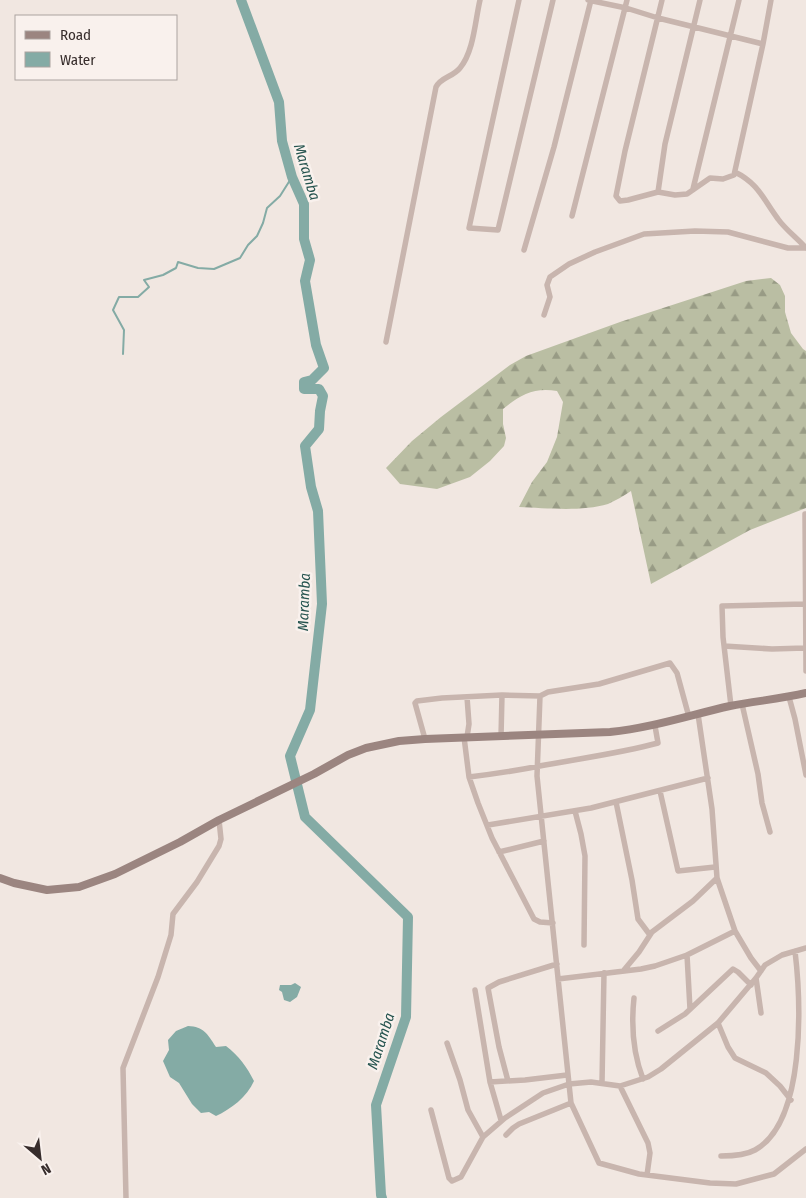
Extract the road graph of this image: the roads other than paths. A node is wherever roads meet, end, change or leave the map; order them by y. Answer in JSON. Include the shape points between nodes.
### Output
{"nodes":[{"id":1,"x":480,"y":0,"type":"edge"},
{"id":2,"x":520,"y":0,"type":"edge"},
{"id":3,"x":553,"y":0,"type":"edge"},
{"id":4,"x":590,"y":0,"type":"edge"},
{"id":5,"x":627,"y":0,"type":"edge"},
{"id":6,"x":662,"y":0,"type":"edge"},
{"id":7,"x":700,"y":0,"type":"edge"},
{"id":8,"x":739,"y":0,"type":"edge"},
{"id":9,"x":771,"y":0,"type":"edge"},
{"id":10,"x":626,"y":8,"type":"junction"},
{"id":11,"x":658,"y":18,"type":"junction"},
{"id":12,"x":693,"y":27,"type":"junction"},
{"id":13,"x":730,"y":36,"type":"junction"},
{"id":14,"x":764,"y":44,"type":"junction"},
{"id":15,"x":735,"y":172,"type":"junction"},
{"id":16,"x":694,"y":189,"type":"junction"},
{"id":17,"x":658,"y":192,"type":"junction"},
{"id":18,"x":572,"y":216,"type":"dead end"},
{"id":19,"x":806,"y":248,"type":"edge"},
{"id":20,"x":524,"y":250,"type":"dead end"},
{"id":21,"x":544,"y":315,"type":"dead end"},
{"id":22,"x":386,"y":342,"type":"dead end"},
{"id":23,"x":805,"y":514,"type":"edge"},
{"id":24,"x":805,"y":604,"type":"edge"},
{"id":25,"x":724,"y":646,"type":"junction"},
{"id":26,"x":805,"y":648,"type":"edge"},
{"id":27,"x":806,"y":672,"type":"edge"},
{"id":28,"x":806,"y":693,"type":"edge"},
{"id":29,"x":502,"y":695,"type":"junction"},
{"id":30,"x":540,"y":696,"type":"junction"},
{"id":31,"x":467,"y":697,"type":"junction"},
{"id":32,"x":789,"y":697,"type":"junction"},
{"id":33,"x":742,"y":704,"type":"junction"},
{"id":34,"x":732,"y":706,"type":"junction"},
{"id":35,"x":698,"y":714,"type":"junction"},
{"id":36,"x":689,"y":717,"type":"junction"},
{"id":37,"x":655,"y":726,"type":"junction"},
{"id":38,"x":538,"y":735,"type":"junction"},
{"id":39,"x":465,"y":737,"type":"junction"},
{"id":40,"x":501,"y":737,"type":"junction"},
{"id":41,"x":425,"y":739,"type":"junction"},
{"id":42,"x":537,"y":767,"type":"junction"},
{"id":43,"x":806,"y":775,"type":"edge"},
{"id":44,"x":469,"y":776,"type":"junction"},
{"id":45,"x":708,"y":778,"type":"junction"},
{"id":46,"x":660,"y":791,"type":"junction"},
{"id":47,"x":616,"y":802,"type":"junction"},
{"id":48,"x":575,"y":811,"type":"junction"},
{"id":49,"x":542,"y":817,"type":"junction"},
{"id":50,"x":219,"y":820,"type":"junction"},
{"id":51,"x":488,"y":825,"type":"junction"},
{"id":52,"x":770,"y":832,"type":"dead end"},
{"id":53,"x":544,"y":840,"type":"junction"},
{"id":54,"x":500,"y":852,"type":"junction"},
{"id":55,"x":716,"y":867,"type":"junction"},
{"id":56,"x":0,"y":878,"type":"edge"},
{"id":57,"x":717,"y":878,"type":"junction"},
{"id":58,"x":553,"y":923,"type":"junction"},
{"id":59,"x":735,"y":930,"type":"junction"},
{"id":60,"x":650,"y":935,"type":"junction"},
{"id":61,"x":584,"y":946,"type":"dead end"},
{"id":62,"x":806,"y":948,"type":"edge"},
{"id":63,"x":795,"y":951,"type":"junction"},
{"id":64,"x":687,"y":955,"type":"junction"},
{"id":65,"x":557,"y":964,"type":"junction"},
{"id":66,"x":624,"y":970,"type":"junction"},
{"id":67,"x":761,"y":971,"type":"junction"},
{"id":68,"x":604,"y":974,"type":"junction"},
{"id":69,"x":756,"y":978,"type":"junction"},
{"id":70,"x":558,"y":979,"type":"junction"},
{"id":71,"x":751,"y":985,"type":"junction"},
{"id":72,"x":474,"y":990,"type":"dead end"},
{"id":73,"x":634,"y":998,"type":"dead end"},
{"id":74,"x":690,"y":1010,"type":"junction"},
{"id":75,"x":761,"y":1013,"type":"dead end"},
{"id":76,"x":718,"y":1023,"type":"junction"},
{"id":77,"x":658,"y":1031,"type":"dead end"},
{"id":78,"x":447,"y":1043,"type":"dead end"},
{"id":79,"x":567,"y":1075,"type":"junction"},
{"id":80,"x":643,"y":1079,"type":"junction"},
{"id":81,"x":508,"y":1081,"type":"junction"},
{"id":82,"x":490,"y":1082,"type":"junction"},
{"id":83,"x":602,"y":1083,"type":"junction"},
{"id":84,"x":569,"y":1084,"type":"junction"},
{"id":85,"x":620,"y":1086,"type":"junction"},
{"id":86,"x":791,"y":1100,"type":"junction"},
{"id":87,"x":571,"y":1102,"type":"junction"},
{"id":88,"x":430,"y":1110,"type":"dead end"},
{"id":89,"x":501,"y":1120,"type":"junction"},
{"id":90,"x":506,"y":1135,"type":"dead end"},
{"id":91,"x":483,"y":1137,"type":"junction"},
{"id":92,"x":806,"y":1149,"type":"edge"},
{"id":93,"x":721,"y":1156,"type":"dead end"},
{"id":94,"x":647,"y":1175,"type":"junction"},
{"id":95,"x":126,"y":1198,"type":"edge"}],
"edges":[{"from":1,"to":22,"type":"street","via":[[465,60],[455,74],[443,79],[436,87]]},
{"from":2,"to":3,"type":"street","via":[[469,228],[498,230]]},
{"from":4,"to":10,"type":"street"},
{"from":4,"to":20,"type":"street","via":[[554,147]]},
{"from":5,"to":10,"type":"street"},
{"from":6,"to":11,"type":"street"},
{"from":7,"to":12,"type":"street"},
{"from":8,"to":13,"type":"street"},
{"from":9,"to":14,"type":"street"},
{"from":10,"to":11,"type":"street"},
{"from":10,"to":18,"type":"street"},
{"from":11,"to":12,"type":"street"},
{"from":11,"to":17,"type":"street","via":[[616,196],[620,200],[628,200]]},
{"from":12,"to":13,"type":"street"},
{"from":12,"to":17,"type":"street"},
{"from":13,"to":14,"type":"street"},
{"from":13,"to":16,"type":"street"},
{"from":14,"to":15,"type":"street"},
{"from":15,"to":16,"type":"street","via":[[724,180],[710,178]]},
{"from":15,"to":19,"type":"street","via":[[754,184],[779,220]]},
{"from":16,"to":17,"type":"street","via":[[681,195]]},
{"from":19,"to":21,"type":"street","via":[[788,248],[728,232],[644,234],[595,252],[550,277],[547,285],[550,297]]},
{"from":23,"to":24,"type":"street"},
{"from":24,"to":25,"type":"street","via":[[722,606]]},
{"from":24,"to":26,"type":"street"},
{"from":25,"to":26,"type":"street"},
{"from":25,"to":34,"type":"street"},
{"from":26,"to":27,"type":"street"},
{"from":28,"to":32,"type":"street"},
{"from":29,"to":30,"type":"street"},
{"from":29,"to":31,"type":"street"},
{"from":29,"to":40,"type":"street"},
{"from":30,"to":36,"type":"street","via":[[607,682],[670,662],[677,672]]},
{"from":30,"to":38,"type":"street"},
{"from":31,"to":39,"type":"street","via":[[469,719]]},
{"from":31,"to":41,"type":"street","via":[[415,703]]},
{"from":32,"to":33,"type":"street"},
{"from":32,"to":43,"type":"street"},
{"from":33,"to":34,"type":"street"},
{"from":33,"to":52,"type":"street"},
{"from":34,"to":35,"type":"street"},
{"from":35,"to":36,"type":"street"},
{"from":35,"to":45,"type":"street"},
{"from":36,"to":37,"type":"street"},
{"from":37,"to":38,"type":"street","via":[[610,732]]},
{"from":37,"to":42,"type":"street","via":[[658,743]]},
{"from":38,"to":40,"type":"street"},
{"from":38,"to":42,"type":"street"},
{"from":39,"to":40,"type":"street"},
{"from":39,"to":41,"type":"street"},
{"from":39,"to":44,"type":"street"},
{"from":41,"to":50,"type":"street","via":[[399,741],[348,755]]},
{"from":42,"to":44,"type":"street"},
{"from":42,"to":49,"type":"street"},
{"from":44,"to":51,"type":"street"},
{"from":45,"to":46,"type":"street"},
{"from":45,"to":55,"type":"street"},
{"from":46,"to":47,"type":"street"},
{"from":46,"to":55,"type":"street","via":[[678,871]]},
{"from":47,"to":48,"type":"street"},
{"from":47,"to":60,"type":"street","via":[[638,919]]},
{"from":48,"to":49,"type":"street"},
{"from":48,"to":61,"type":"street","via":[[585,856]]},
{"from":49,"to":51,"type":"street"},
{"from":49,"to":53,"type":"street"},
{"from":50,"to":56,"type":"street","via":[[115,874],[80,887],[48,890]]},
{"from":50,"to":95,"type":"street","via":[[221,839],[174,914],[158,977],[123,1068]]},
{"from":51,"to":54,"type":"street"},
{"from":53,"to":54,"type":"street"},
{"from":53,"to":58,"type":"street"},
{"from":54,"to":58,"type":"street","via":[[534,919]]},
{"from":55,"to":57,"type":"street"},
{"from":57,"to":59,"type":"street"},
{"from":57,"to":60,"type":"street"},
{"from":58,"to":65,"type":"street"},
{"from":59,"to":64,"type":"street"},
{"from":59,"to":67,"type":"street"},
{"from":60,"to":66,"type":"street"},
{"from":62,"to":63,"type":"street"},
{"from":63,"to":67,"type":"street","via":[[774,958]]},
{"from":63,"to":86,"type":"street","via":[[800,1023]]},
{"from":64,"to":66,"type":"street","via":[[647,968]]},
{"from":64,"to":74,"type":"street"},
{"from":65,"to":70,"type":"street"},
{"from":65,"to":81,"type":"street","via":[[488,988]]},
{"from":66,"to":68,"type":"street"},
{"from":67,"to":69,"type":"street"},
{"from":68,"to":70,"type":"street"},
{"from":68,"to":83,"type":"street"},
{"from":69,"to":71,"type":"street"},
{"from":69,"to":75,"type":"street"},
{"from":70,"to":79,"type":"street"},
{"from":71,"to":74,"type":"street","via":[[733,970]]},
{"from":71,"to":76,"type":"street"},
{"from":72,"to":82,"type":"street"},
{"from":73,"to":80,"type":"street","via":[[634,1047]]},
{"from":74,"to":77,"type":"street"},
{"from":76,"to":80,"type":"street","via":[[661,1069]]},
{"from":76,"to":86,"type":"street","via":[[732,1055],[766,1072]]},
{"from":78,"to":91,"type":"street","via":[[468,1110]]},
{"from":79,"to":81,"type":"street"},
{"from":79,"to":84,"type":"street"},
{"from":80,"to":85,"type":"street"},
{"from":81,"to":82,"type":"street"},
{"from":82,"to":89,"type":"street"},
{"from":83,"to":84,"type":"street"},
{"from":83,"to":85,"type":"street"},
{"from":84,"to":87,"type":"street"},
{"from":84,"to":89,"type":"street","via":[[543,1093]]},
{"from":85,"to":94,"type":"street","via":[[648,1144]]},
{"from":86,"to":93,"type":"street","via":[[781,1122],[765,1144],[749,1153]]},
{"from":87,"to":90,"type":"street","via":[[520,1124]]},
{"from":87,"to":94,"type":"street","via":[[599,1163]]},
{"from":88,"to":91,"type":"street","via":[[452,1181],[461,1176]]},
{"from":89,"to":91,"type":"street"},
{"from":92,"to":94,"type":"street","via":[[774,1174],[743,1183],[716,1184]]}]}
